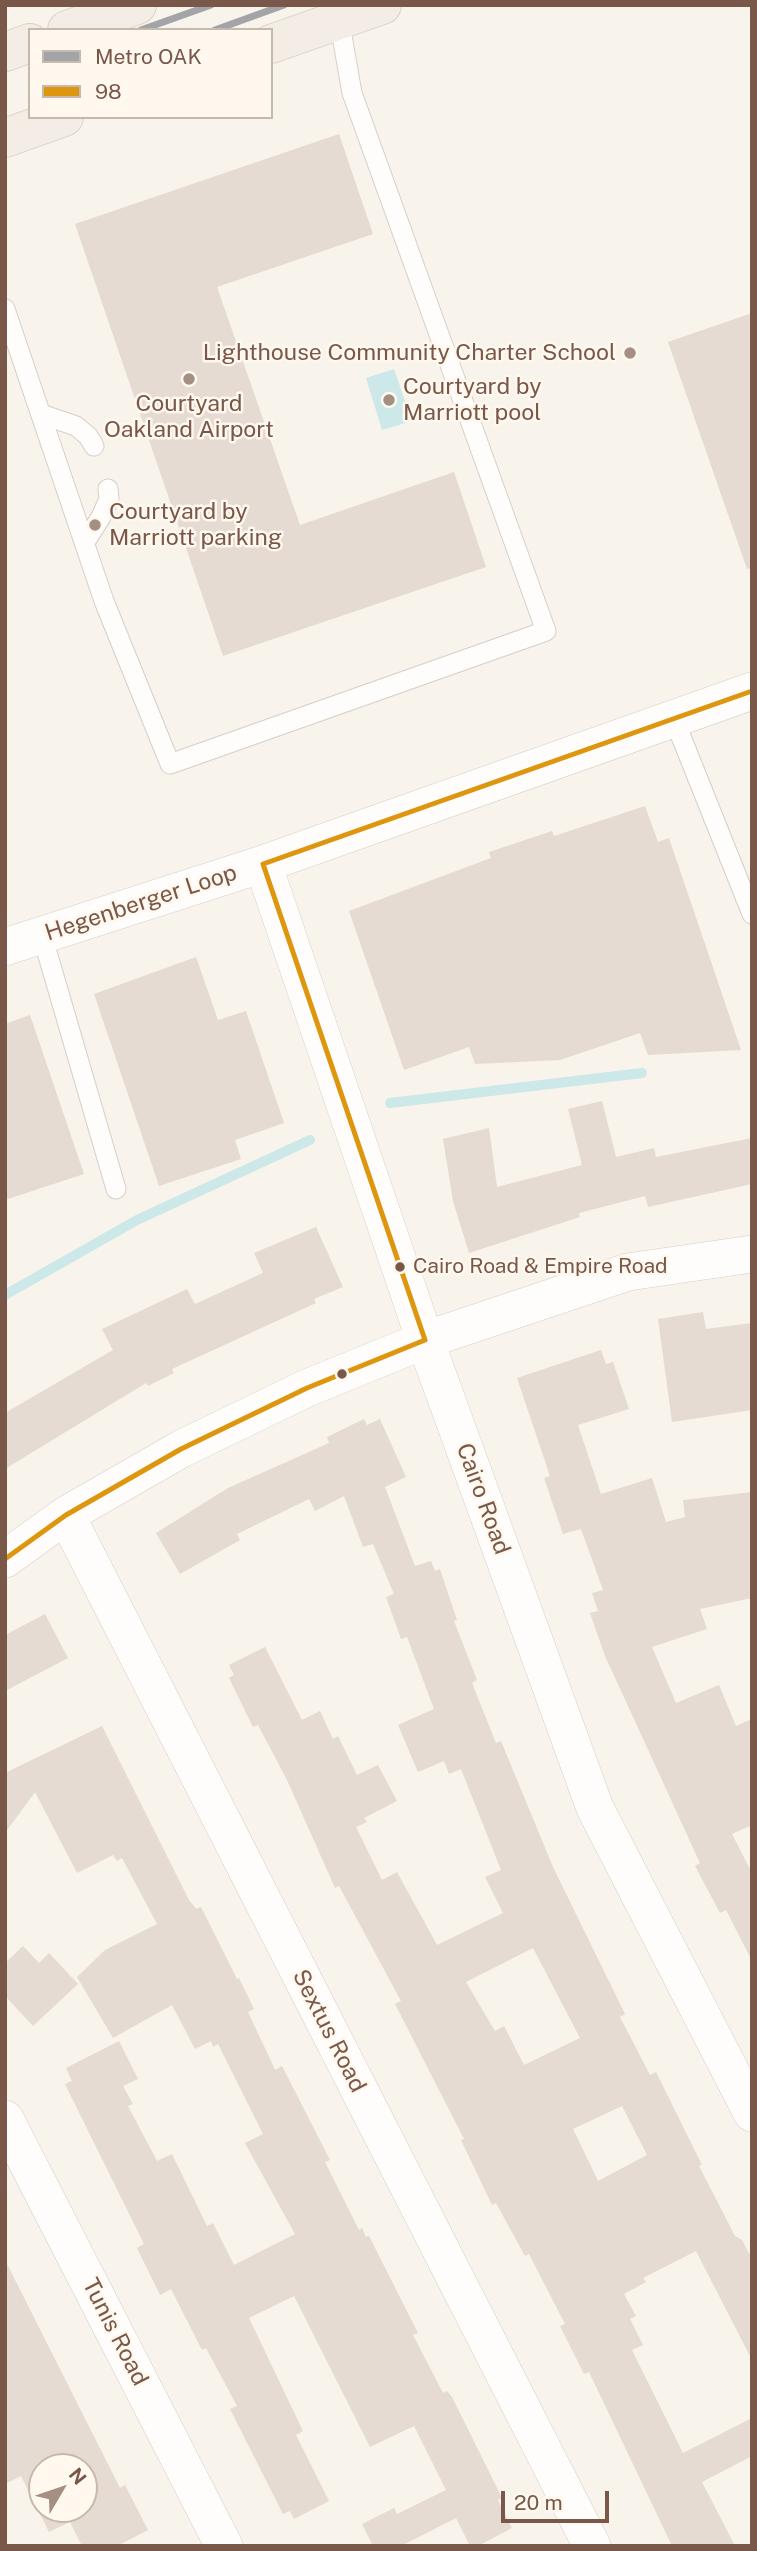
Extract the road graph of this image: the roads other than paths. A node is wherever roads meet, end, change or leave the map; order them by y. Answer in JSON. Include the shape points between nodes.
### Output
{"nodes":[{"id":1,"x":137,"y":5,"type":"edge"},
{"id":2,"x":382,"y":5,"type":"edge"},
{"id":3,"x":338,"y":13,"type":"edge"},
{"id":4,"x":73,"y":28,"type":"edge"},
{"id":5,"x":273,"y":43,"type":"edge"},
{"id":6,"x":28,"y":44,"type":"edge"},
{"id":7,"x":5,"y":52,"type":"edge"},
{"id":8,"x":58,"y":119,"type":"edge"},
{"id":9,"x":5,"y":138,"type":"edge"},
{"id":10,"x":5,"y":309,"type":"edge"},
{"id":11,"x":41,"y":414,"type":"junction"},
{"id":12,"x":94,"y":446,"type":"dead end"},
{"id":13,"x":108,"y":489,"type":"dead end"},
{"id":14,"x":85,"y":542,"type":"junction"},
{"id":15,"x":752,"y":691,"type":"edge"},
{"id":16,"x":674,"y":719,"type":"junction"},
{"id":17,"x":263,"y":864,"type":"junction"},
{"id":18,"x":752,"y":914,"type":"edge"},
{"id":19,"x":42,"y":935,"type":"junction"},
{"id":20,"x":5,"y":947,"type":"edge"},
{"id":21,"x":116,"y":1189,"type":"dead end"},
{"id":22,"x":752,"y":1254,"type":"edge"},
{"id":23,"x":425,"y":1340,"type":"junction"},
{"id":24,"x":66,"y":1516,"type":"junction"},
{"id":25,"x":5,"y":1559,"type":"edge"},
{"id":26,"x":752,"y":2113,"type":"edge"},
{"id":27,"x":5,"y":2119,"type":"edge"},
{"id":28,"x":224,"y":2546,"type":"edge"},
{"id":29,"x":592,"y":2546,"type":"edge"}],
"edges":[{"from":1,"to":4,"type":"main road"},
{"from":2,"to":3,"type":"main road"},
{"from":3,"to":5,"type":"main road"},
{"from":3,"to":14,"type":"lane","via":[[352,93],[546,632],[170,764]]},
{"from":6,"to":7,"type":"main road"},
{"from":8,"to":9,"type":"main road"},
{"from":10,"to":11,"type":"lane"},
{"from":11,"to":12,"type":"lane","via":[[76,426]]},
{"from":11,"to":14,"type":"lane"},
{"from":13,"to":14,"type":"lane","via":[[109,499]]},
{"from":15,"to":16,"type":"street","name":"Hegenberger Loop"},
{"from":16,"to":17,"type":"street","name":"Hegenberger Loop"},
{"from":16,"to":18,"type":"lane"},
{"from":17,"to":19,"type":"street","name":"Hegenberger Loop"},
{"from":17,"to":23,"type":"street","name":"Cairo Road"},
{"from":19,"to":20,"type":"street","name":"Hegenberger Loop"},
{"from":19,"to":21,"type":"lane"},
{"from":22,"to":23,"type":"street","via":[[628,1272]]},
{"from":23,"to":24,"type":"street","via":[[307,1388],[181,1448]]},
{"from":23,"to":26,"type":"street","name":"Cairo Road","via":[[596,1808]]},
{"from":24,"to":25,"type":"street"},
{"from":24,"to":29,"type":"street","name":"Sextus Road"},
{"from":27,"to":28,"type":"street","name":"Tunis Road"}]}
